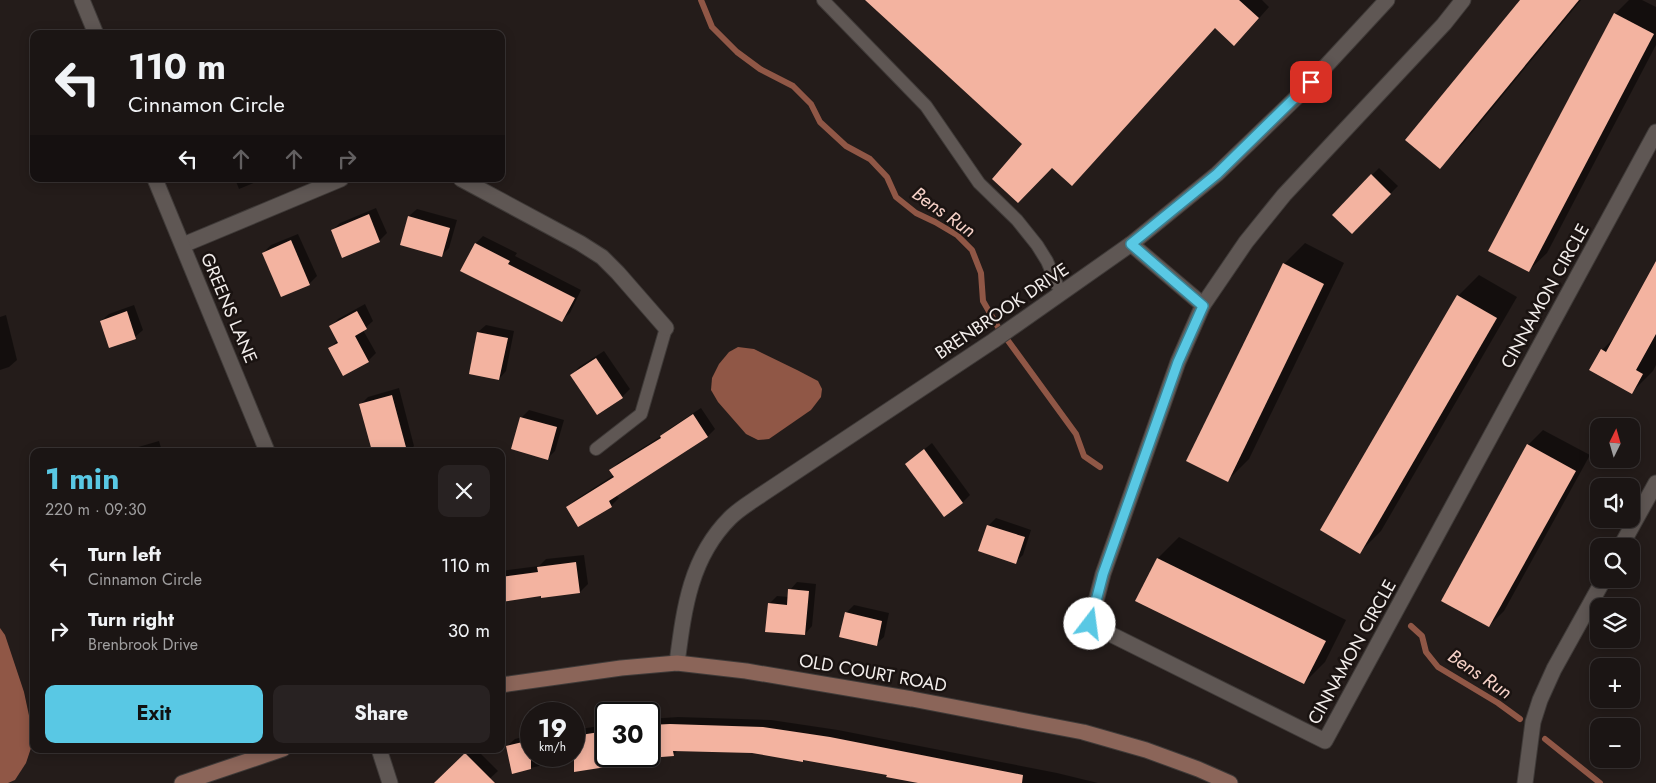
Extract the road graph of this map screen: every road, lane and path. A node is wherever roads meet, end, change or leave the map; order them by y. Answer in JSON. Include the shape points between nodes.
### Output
{"nodes":[{"id":1,"x":82,"y":0,"type":"edge"},
{"id":2,"x":823,"y":0,"type":"edge"},
{"id":3,"x":1387,"y":0,"type":"edge"},
{"id":4,"x":1463,"y":0,"type":"edge"},
{"id":5,"x":94,"y":30,"type":"edge"},
{"id":6,"x":1656,"y":132,"type":"edge"},
{"id":7,"x":156,"y":182,"type":"edge"},
{"id":8,"x":334,"y":182,"type":"edge"},
{"id":9,"x":467,"y":182,"type":"edge"},
{"id":10,"x":1131,"y":244,"type":"junction"},
{"id":11,"x":183,"y":246,"type":"junction"},
{"id":12,"x":1061,"y":294,"type":"junction"},
{"id":13,"x":1203,"y":306,"type":"junction"},
{"id":14,"x":666,"y":328,"type":"joint"},
{"id":15,"x":267,"y":448,"type":"edge"},
{"id":16,"x":596,"y":449,"type":"dead end"},
{"id":17,"x":1656,"y":483,"type":"edge"},
{"id":18,"x":1625,"y":538,"type":"edge"},
{"id":19,"x":1599,"y":588,"type":"edge"},
{"id":20,"x":678,"y":663,"type":"junction"},
{"id":21,"x":505,"y":684,"type":"edge"},
{"id":22,"x":271,"y":753,"type":"edge"},
{"id":23,"x":380,"y":753,"type":"edge"},
{"id":24,"x":182,"y":783,"type":"edge"},
{"id":25,"x":390,"y":783,"type":"edge"},
{"id":26,"x":1230,"y":783,"type":"edge"},
{"id":27,"x":1525,"y":783,"type":"edge"}],
"edges":[{"from":1,"to":5,"type":"street"},
{"from":2,"to":12,"type":"lane","via":[[926,106],[979,183],[1037,245]]},
{"from":3,"to":10,"type":"street","name":"BRENBROOK DRIVE","via":[[1299,95],[1231,160]]},
{"from":4,"to":13,"type":"street","name":"CINNAMON CIRCLE","via":[[1284,194],[1246,242]]},
{"from":6,"to":13,"type":"street","name":"CINNAMON CIRCLE","via":[[1325,741],[1090,624],[1103,574],[1178,362]]},
{"from":7,"to":11,"type":"street","name":"GREENS LANE"},
{"from":8,"to":11,"type":"street"},
{"from":9,"to":14,"type":"street","via":[[602,257]]},
{"from":10,"to":12,"type":"street","name":"BRENBROOK DRIVE"},
{"from":10,"to":13,"type":"street"},
{"from":11,"to":15,"type":"street","name":"GREENS LANE"},
{"from":12,"to":20,"type":"street","name":"BRENBROOK DRIVE","via":[[730,517],[708,545],[692,578],[683,614]]},
{"from":14,"to":16,"type":"lane","via":[[641,414]]},
{"from":17,"to":18,"type":"street"},
{"from":19,"to":27,"type":"street","via":[[1540,700],[1533,722]]},
{"from":20,"to":21,"type":"main road","name":"OLD COURT ROAD"},
{"from":20,"to":26,"type":"main road","name":"OLD COURT ROAD","via":[[823,683],[1083,732],[1146,750]]},
{"from":22,"to":24,"type":"main road"},
{"from":23,"to":25,"type":"street"}]}
